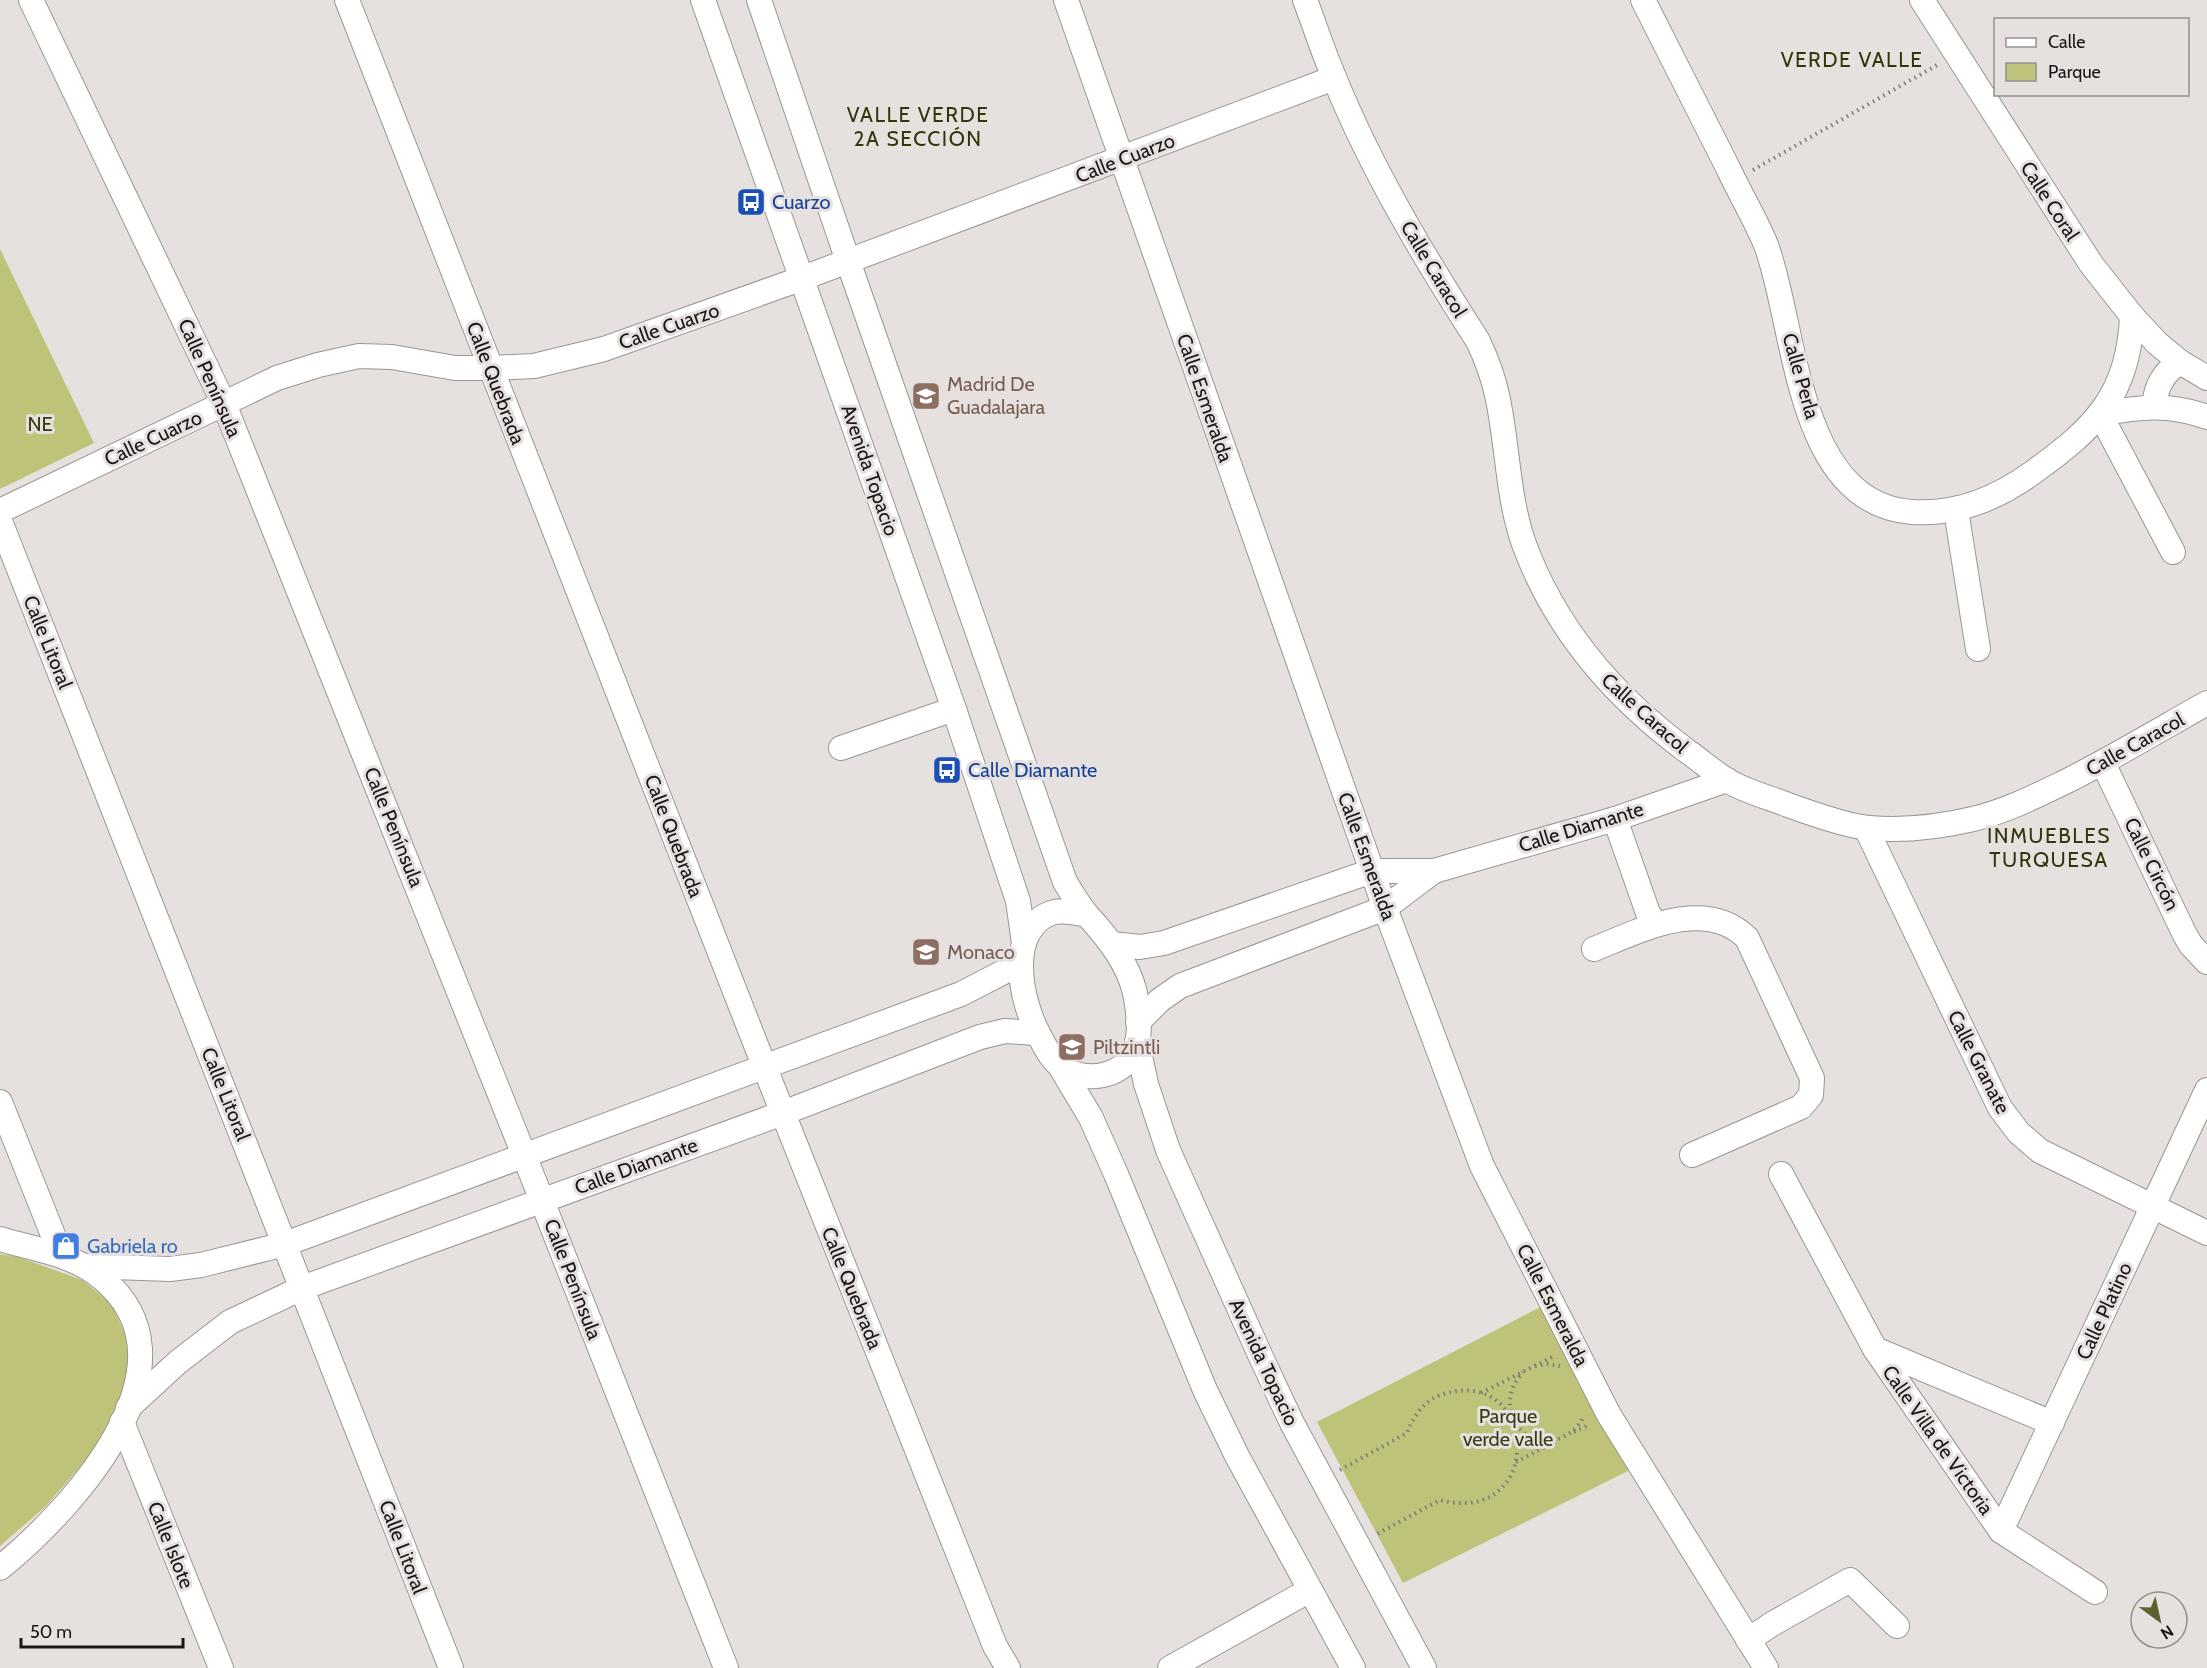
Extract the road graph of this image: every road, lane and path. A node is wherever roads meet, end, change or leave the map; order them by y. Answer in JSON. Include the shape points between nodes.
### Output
{"nodes":[{"id":1,"x":31,"y":0,"type":"edge"},
{"id":2,"x":347,"y":0,"type":"edge"},
{"id":3,"x":703,"y":0,"type":"edge"},
{"id":4,"x":759,"y":0,"type":"edge"},
{"id":5,"x":1066,"y":0,"type":"edge"},
{"id":6,"x":1305,"y":0,"type":"edge"},
{"id":7,"x":1644,"y":0,"type":"edge"},
{"id":8,"x":1922,"y":0,"type":"edge"},
{"id":9,"x":1957,"y":54,"type":"junction"},
{"id":10,"x":1334,"y":78,"type":"junction"},
{"id":11,"x":1121,"y":160,"type":"junction"},
{"id":12,"x":1734,"y":180,"type":"junction"},
{"id":13,"x":848,"y":261,"type":"junction"},
{"id":14,"x":803,"y":278,"type":"junction"},
{"id":15,"x":2132,"y":316,"type":"junction"},
{"id":16,"x":2180,"y":362,"type":"junction"},
{"id":17,"x":490,"y":368,"type":"junction"},
{"id":18,"x":2207,"y":378,"type":"edge"},
{"id":19,"x":224,"y":404,"type":"junction"},
{"id":20,"x":2154,"y":406,"type":"junction"},
{"id":21,"x":2100,"y":414,"type":"junction"},
{"id":22,"x":2207,"y":417,"type":"edge"},
{"id":23,"x":1956,"y":510,"type":"junction"},
{"id":24,"x":0,"y":511,"type":"edge"},
{"id":25,"x":0,"y":521,"type":"edge"},
{"id":26,"x":2173,"y":552,"type":"dead end"},
{"id":27,"x":1978,"y":649,"type":"dead end"},
{"id":28,"x":2207,"y":703,"type":"edge"},
{"id":29,"x":954,"y":709,"type":"junction"},
{"id":30,"x":841,"y":748,"type":"dead end"},
{"id":31,"x":2103,"y":763,"type":"junction"},
{"id":32,"x":1727,"y":780,"type":"junction"},
{"id":33,"x":1615,"y":819,"type":"junction"},
{"id":34,"x":1866,"y":828,"type":"junction"},
{"id":35,"x":1372,"y":871,"type":"junction"},
{"id":36,"x":1434,"y":871,"type":"junction"},
{"id":37,"x":1385,"y":908,"type":"junction"},
{"id":38,"x":1087,"y":915,"type":"junction"},
{"id":39,"x":1656,"y":924,"type":"junction"},
{"id":40,"x":1112,"y":944,"type":"junction"},
{"id":41,"x":1594,"y":949,"type":"dead end"},
{"id":42,"x":1022,"y":953,"type":"junction"},
{"id":43,"x":2207,"y":962,"type":"edge"},
{"id":44,"x":1138,"y":1032,"type":"junction"},
{"id":45,"x":1037,"y":1033,"type":"junction"},
{"id":46,"x":1060,"y":1066,"type":"junction"},
{"id":47,"x":765,"y":1068,"type":"junction"},
{"id":48,"x":2207,"y":1090,"type":"edge"},
{"id":49,"x":0,"y":1102,"type":"edge"},
{"id":50,"x":783,"y":1113,"type":"junction"},
{"id":51,"x":524,"y":1155,"type":"junction"},
{"id":52,"x":1692,"y":1155,"type":"dead end"},
{"id":53,"x":1781,"y":1174,"type":"dead end"},
{"id":54,"x":542,"y":1200,"type":"junction"},
{"id":55,"x":2153,"y":1207,"type":"junction"},
{"id":56,"x":2207,"y":1233,"type":"edge"},
{"id":57,"x":0,"y":1239,"type":"edge"},
{"id":58,"x":285,"y":1244,"type":"junction"},
{"id":59,"x":61,"y":1255,"type":"junction"},
{"id":60,"x":85,"y":1266,"type":"junction"},
{"id":61,"x":302,"y":1288,"type":"junction"},
{"id":62,"x":1573,"y":1346,"type":"junction"},
{"id":63,"x":1875,"y":1349,"type":"junction"},
{"id":64,"x":1535,"y":1366,"type":"junction"},
{"id":65,"x":1566,"y":1369,"type":"dead end"},
{"id":66,"x":1523,"y":1372,"type":"junction"},
{"id":67,"x":1481,"y":1393,"type":"junction"},
{"id":68,"x":1585,"y":1412,"type":"dead end"},
{"id":69,"x":125,"y":1415,"type":"junction"},
{"id":70,"x":1609,"y":1415,"type":"junction"},
{"id":71,"x":1512,"y":1419,"type":"junction"},
{"id":72,"x":2052,"y":1423,"type":"junction"},
{"id":73,"x":1566,"y":1436,"type":"junction"},
{"id":74,"x":1516,"y":1462,"type":"junction"},
{"id":75,"x":1323,"y":1480,"type":"junction"},
{"id":76,"x":2001,"y":1531,"type":"junction"},
{"id":77,"x":1358,"y":1545,"type":"junction"},
{"id":78,"x":0,"y":1568,"type":"edge"},
{"id":79,"x":1310,"y":1590,"type":"junction"},
{"id":80,"x":2095,"y":1592,"type":"dead end"},
{"id":81,"x":1897,"y":1626,"type":"dead end"},
{"id":82,"x":1748,"y":1640,"type":"junction"},
{"id":83,"x":221,"y":1668,"type":"edge"},
{"id":84,"x":450,"y":1668,"type":"edge"},
{"id":85,"x":726,"y":1668,"type":"edge"},
{"id":86,"x":1008,"y":1668,"type":"edge"},
{"id":87,"x":1170,"y":1668,"type":"edge"},
{"id":88,"x":1353,"y":1668,"type":"edge"},
{"id":89,"x":1425,"y":1668,"type":"edge"},
{"id":90,"x":1766,"y":1668,"type":"edge"}],
"edges":[{"from":1,"to":19,"type":"street","name":"Calle Península"},
{"from":2,"to":17,"type":"street","name":"Calle Quebrada"},
{"from":3,"to":14,"type":"street","name":"Avenida Topacio"},
{"from":4,"to":13,"type":"street"},
{"from":5,"to":11,"type":"street","name":"Calle Esmeralda"},
{"from":6,"to":10,"type":"street","name":"Calle Caracol"},
{"from":7,"to":12,"type":"street","name":"Calle Perla"},
{"from":8,"to":9,"type":"street","name":"Calle Coral"},
{"from":9,"to":12,"type":"path"},
{"from":9,"to":15,"type":"street","name":"Calle Coral","via":[[2091,264]]},
{"from":10,"to":11,"type":"street","name":"Calle Cuarzo"},
{"from":10,"to":32,"type":"street","name":"Calle Caracol","via":[[1396,204],[1488,364],[1524,543],[1558,614],[1581,649],[1623,698]]},
{"from":11,"to":13,"type":"street","name":"Calle Cuarzo"},
{"from":11,"to":35,"type":"street","name":"Calle Esmeralda"},
{"from":12,"to":23,"type":"street","name":"Calle Perla","via":[[1766,246],[1810,416],[1828,456],[1848,483],[1878,504],[1921,513]]},
{"from":13,"to":14,"type":"street","name":"Calle Cuarzo"},
{"from":13,"to":38,"type":"street","via":[[1065,882]]},
{"from":14,"to":17,"type":"street","name":"Calle Cuarzo","via":[[604,349],[534,366]]},
{"from":14,"to":29,"type":"street","name":"Avenida Topacio"},
{"from":15,"to":16,"type":"street","name":"Calle Coral"},
{"from":15,"to":21,"type":"street","name":"Calle Perla","via":[[2125,368],[2115,393]]},
{"from":16,"to":18,"type":"street","name":"Calle Coral"},
{"from":16,"to":20,"type":"street","via":[[2160,380]]},
{"from":17,"to":19,"type":"street","name":"Calle Cuarzo","via":[[455,368],[392,357],[359,356],[277,378]]},
{"from":17,"to":47,"type":"street","name":"Calle Quebrada"},
{"from":19,"to":24,"type":"street","name":"Calle Cuarzo"},
{"from":19,"to":51,"type":"street","name":"Calle Península"},
{"from":20,"to":21,"type":"street"},
{"from":20,"to":22,"type":"street"},
{"from":21,"to":23,"type":"street","name":"Calle Perla","via":[[2070,444],[2018,484]]},
{"from":21,"to":26,"type":"street"},
{"from":23,"to":27,"type":"street"},
{"from":25,"to":58,"type":"street","name":"Calle Litoral"},
{"from":28,"to":31,"type":"street","name":"Calle Caracol"},
{"from":29,"to":30,"type":"street"},
{"from":29,"to":42,"type":"street","name":"Avenida Topacio","via":[[1018,901]]},
{"from":31,"to":34,"type":"street","name":"Calle Caracol","via":[[2026,801],[1974,819],[1916,829]]},
{"from":31,"to":43,"type":"street","name":"Calle Circón","via":[[2185,935]]},
{"from":32,"to":33,"type":"street","name":"Calle Diamante"},
{"from":32,"to":34,"type":"street","name":"Calle Caracol","via":[[1803,810]]},
{"from":33,"to":36,"type":"street","name":"Calle Diamante"},
{"from":33,"to":39,"type":"street","via":[[1648,913]]},
{"from":34,"to":55,"type":"street","name":"Calle Granate","via":[[2009,1121],[2040,1150]]},
{"from":35,"to":36,"type":"street","name":"Calle Diamante"},
{"from":35,"to":37,"type":"street","name":"Calle Esmeralda"},
{"from":35,"to":40,"type":"street","name":"Calle Diamante","via":[[1164,943],[1140,947]]},
{"from":36,"to":37,"type":"street","name":"Calle Diamante"},
{"from":37,"to":44,"type":"street","name":"Calle Diamante","via":[[1180,986],[1160,1000]]},
{"from":37,"to":62,"type":"street","name":"Calle Esmeralda","via":[[1482,1166]]},
{"from":38,"to":40,"type":"street"},
{"from":38,"to":42,"type":"street","via":[[1052,913],[1035,923]]},
{"from":39,"to":41,"type":"street"},
{"from":39,"to":52,"type":"street","via":[[1706,919],[1739,930],[1747,938],[1812,1078],[1811,1095],[1801,1107]]},
{"from":40,"to":44,"type":"street","via":[[1135,992]]},
{"from":42,"to":45,"type":"street","via":[[1026,1006]]},
{"from":42,"to":47,"type":"street","via":[[960,994]]},
{"from":44,"to":46,"type":"street","via":[[1133,1054],[1125,1064],[1101,1077],[1089,1077]]},
{"from":44,"to":75,"type":"street","name":"Avenida Topacio","via":[[1146,1084],[1168,1150],[1292,1423]]},
{"from":45,"to":46,"type":"street"},
{"from":45,"to":50,"type":"street","name":"Calle Diamante","via":[[1005,1031],[980,1037]]},
{"from":46,"to":79,"type":"street","via":[[1091,1118],[1209,1399]]},
{"from":47,"to":50,"type":"street","name":"Calle Quebrada"},
{"from":47,"to":51,"type":"street"},
{"from":48,"to":55,"type":"street","name":"Calle Platino"},
{"from":49,"to":59,"type":"street"},
{"from":50,"to":54,"type":"street","name":"Calle Diamante"},
{"from":50,"to":86,"type":"street","name":"Calle Quebrada","via":[[995,1646]]},
{"from":51,"to":54,"type":"street","name":"Calle Península"},
{"from":51,"to":58,"type":"street"},
{"from":53,"to":63,"type":"street","name":"Calle Villa de Victoria"},
{"from":54,"to":61,"type":"street","name":"Calle Diamante"},
{"from":54,"to":85,"type":"street","name":"Calle Península"},
{"from":55,"to":56,"type":"street","name":"Calle Granate"},
{"from":55,"to":72,"type":"street","name":"Calle Platino"},
{"from":57,"to":59,"type":"street"},
{"from":58,"to":60,"type":"street","via":[[170,1269]]},
{"from":58,"to":61,"type":"street","name":"Calle Litoral"},
{"from":59,"to":60,"type":"street"},
{"from":60,"to":69,"type":"street","via":[[119,1294],[139,1332],[139,1374]]},
{"from":61,"to":69,"type":"street","name":"Calle Diamante","via":[[230,1322],[178,1362]]},
{"from":61,"to":84,"type":"street","name":"Calle Litoral"},
{"from":62,"to":64,"type":"path"},
{"from":62,"to":70,"type":"street","name":"Calle Esmeralda"},
{"from":63,"to":72,"type":"street","name":"Calle Villa de Victoria"},
{"from":63,"to":76,"type":"street","name":"Calle Villa de Victoria"},
{"from":64,"to":65,"type":"path","via":[[1547,1364]]},
{"from":64,"to":66,"type":"path"},
{"from":66,"to":67,"type":"path"},
{"from":66,"to":71,"type":"path","via":[[1510,1394]]},
{"from":67,"to":71,"type":"path","via":[[1493,1399]]},
{"from":67,"to":75,"type":"path","via":[[1457,1390],[1439,1395],[1423,1405],[1407,1433]]},
{"from":68,"to":73,"type":"path"},
{"from":69,"to":78,"type":"street","via":[[78,1492]]},
{"from":69,"to":83,"type":"street","name":"Calle Islote"},
{"from":70,"to":73,"type":"path"},
{"from":70,"to":82,"type":"street","name":"Calle Esmeralda"},
{"from":71,"to":73,"type":"path","via":[[1525,1433],[1542,1441]]},
{"from":71,"to":74,"type":"path","via":[[1519,1447]]},
{"from":72,"to":76,"type":"street","name":"Calle Platino"},
{"from":73,"to":74,"type":"path"},
{"from":74,"to":77,"type":"path","via":[[1506,1482],[1492,1495],[1458,1504],[1440,1500]]},
{"from":75,"to":77,"type":"street","name":"Avenida Topacio"},
{"from":76,"to":80,"type":"street"},
{"from":77,"to":89,"type":"street","name":"Avenida Topacio"},
{"from":79,"to":87,"type":"street"},
{"from":79,"to":88,"type":"street"},
{"from":81,"to":82,"type":"street","via":[[1850,1580]]},
{"from":82,"to":90,"type":"street","name":"Calle Esmeralda"}]}
